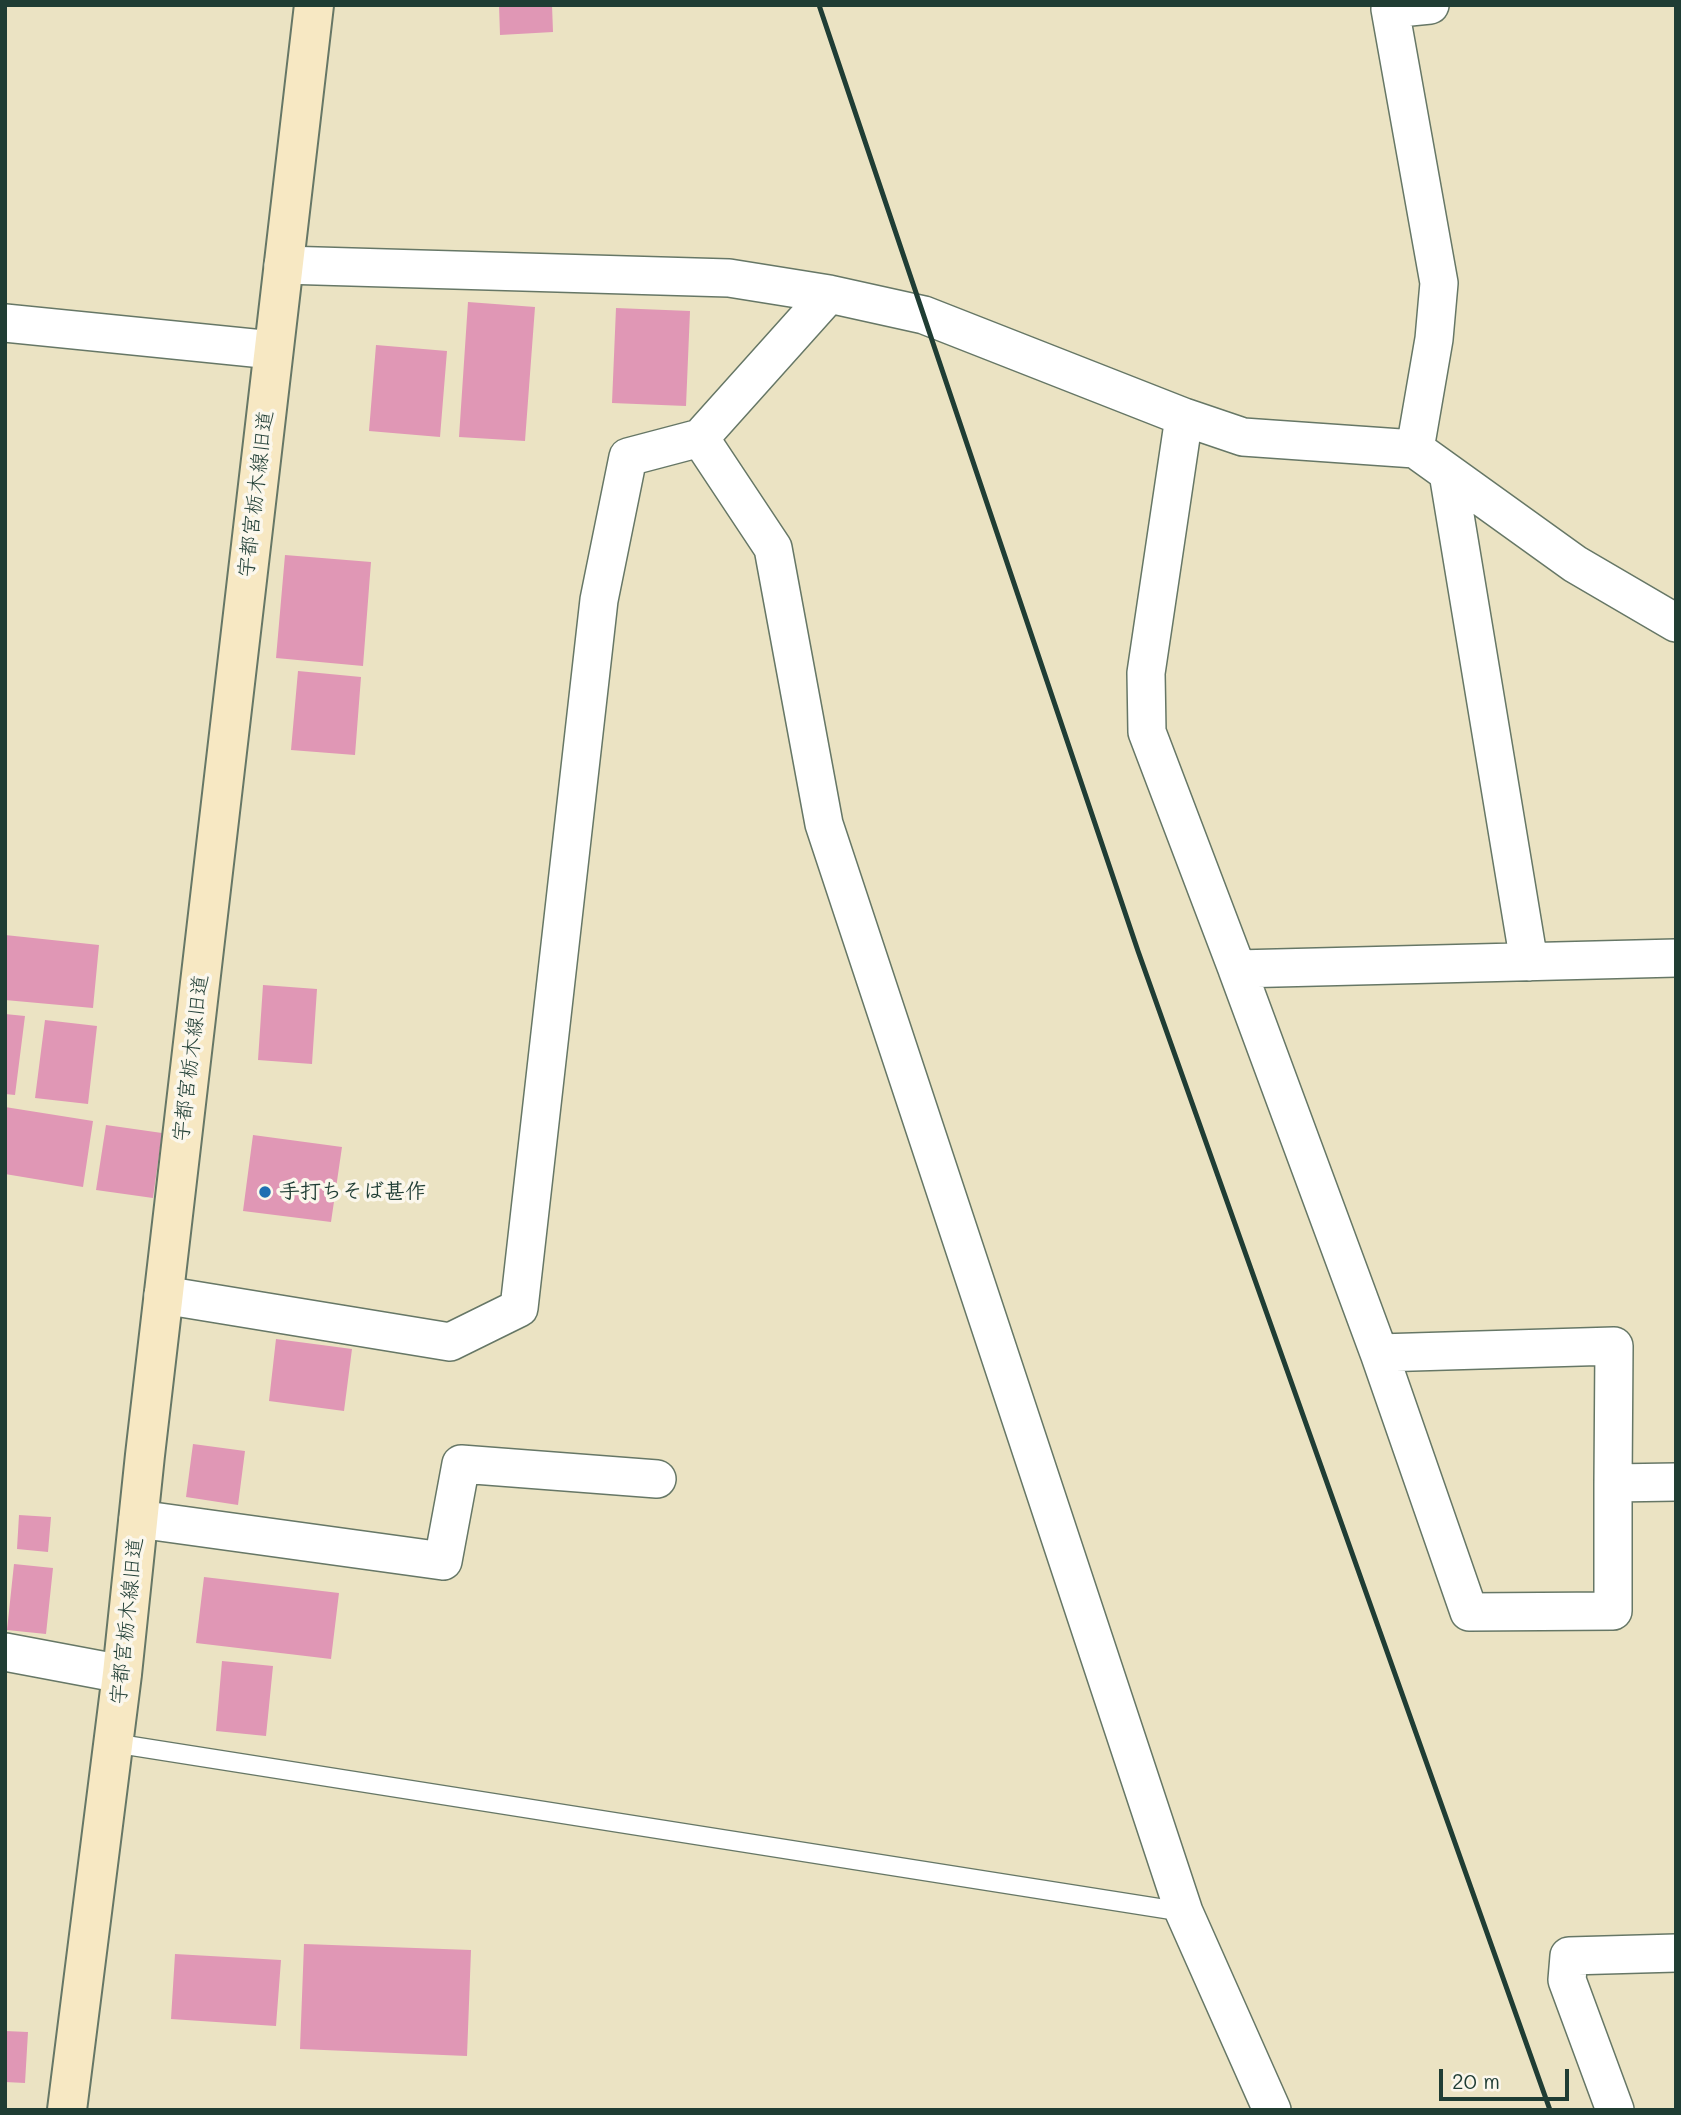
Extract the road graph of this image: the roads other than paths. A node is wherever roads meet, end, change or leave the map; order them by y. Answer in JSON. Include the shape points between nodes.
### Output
{"nodes":[{"id":1,"x":314,"y":5,"type":"edge"},
{"id":2,"x":1430,"y":5,"type":"edge"},
{"id":3,"x":283,"y":265,"type":"junction"},
{"id":4,"x":829,"y":294,"type":"junction"},
{"id":5,"x":5,"y":323,"type":"edge"},
{"id":6,"x":273,"y":350,"type":"junction"},
{"id":7,"x":1184,"y":417,"type":"junction"},
{"id":8,"x":700,"y":438,"type":"junction"},
{"id":9,"x":1415,"y":449,"type":"junction"},
{"id":10,"x":1448,"y":473,"type":"junction"},
{"id":11,"x":1676,"y":623,"type":"edge"},
{"id":12,"x":1676,"y":958,"type":"edge"},
{"id":13,"x":1529,"y":962,"type":"junction"},
{"id":14,"x":1237,"y":970,"type":"junction"},
{"id":15,"x":163,"y":1295,"type":"junction"},
{"id":16,"x":1379,"y":1353,"type":"junction"},
{"id":17,"x":657,"y":1479,"type":"dead end"},
{"id":18,"x":1676,"y":1482,"type":"edge"},
{"id":19,"x":1613,"y":1483,"type":"junction"},
{"id":20,"x":138,"y":1519,"type":"junction"},
{"id":21,"x":5,"y":1652,"type":"edge"},
{"id":22,"x":122,"y":1674,"type":"junction"},
{"id":23,"x":113,"y":1744,"type":"junction"},
{"id":24,"x":1184,"y":1912,"type":"junction"},
{"id":25,"x":1676,"y":1953,"type":"edge"},
{"id":26,"x":67,"y":2110,"type":"edge"},
{"id":27,"x":1272,"y":2110,"type":"edge"},
{"id":28,"x":1615,"y":2110,"type":"edge"}],
"edges":[{"from":1,"to":3,"type":"street","name":"宇都宮栃木線旧道"},
{"from":2,"to":9,"type":"street","via":[[1390,9],[1438,283],[1434,339]]},
{"from":3,"to":4,"type":"street","via":[[729,278]]},
{"from":3,"to":6,"type":"street","name":"宇都宮栃木線旧道"},
{"from":4,"to":7,"type":"street","via":[[924,315]]},
{"from":4,"to":8,"type":"street"},
{"from":5,"to":6,"type":"street"},
{"from":6,"to":15,"type":"street","name":"宇都宮栃木線旧道"},
{"from":7,"to":9,"type":"street","via":[[1243,437]]},
{"from":7,"to":14,"type":"street","via":[[1146,673],[1147,732]]},
{"from":8,"to":15,"type":"street","via":[[628,457],[599,600],[519,1308],[450,1342]]},
{"from":8,"to":24,"type":"street","via":[[773,548],[824,824]]},
{"from":9,"to":10,"type":"street"},
{"from":10,"to":11,"type":"street","via":[[1576,564]]},
{"from":10,"to":13,"type":"street"},
{"from":12,"to":13,"type":"street"},
{"from":13,"to":14,"type":"street"},
{"from":14,"to":16,"type":"street"},
{"from":15,"to":20,"type":"street","name":"宇都宮栃木線旧道"},
{"from":16,"to":19,"type":"street","via":[[1614,1346]]},
{"from":16,"to":19,"type":"street","via":[[1469,1612],[1613,1611]]},
{"from":17,"to":20,"type":"street","via":[[461,1464],[443,1561]]},
{"from":18,"to":19,"type":"street"},
{"from":20,"to":22,"type":"street","name":"宇都宮栃木線旧道"},
{"from":21,"to":22,"type":"street"},
{"from":22,"to":23,"type":"street","name":"宇都宮栃木線旧道"},
{"from":23,"to":24,"type":"lane"},
{"from":23,"to":26,"type":"street","name":"宇都宮栃木線旧道"},
{"from":24,"to":27,"type":"street"},
{"from":25,"to":28,"type":"street","via":[[1569,1956],[1567,1980]]}]}
